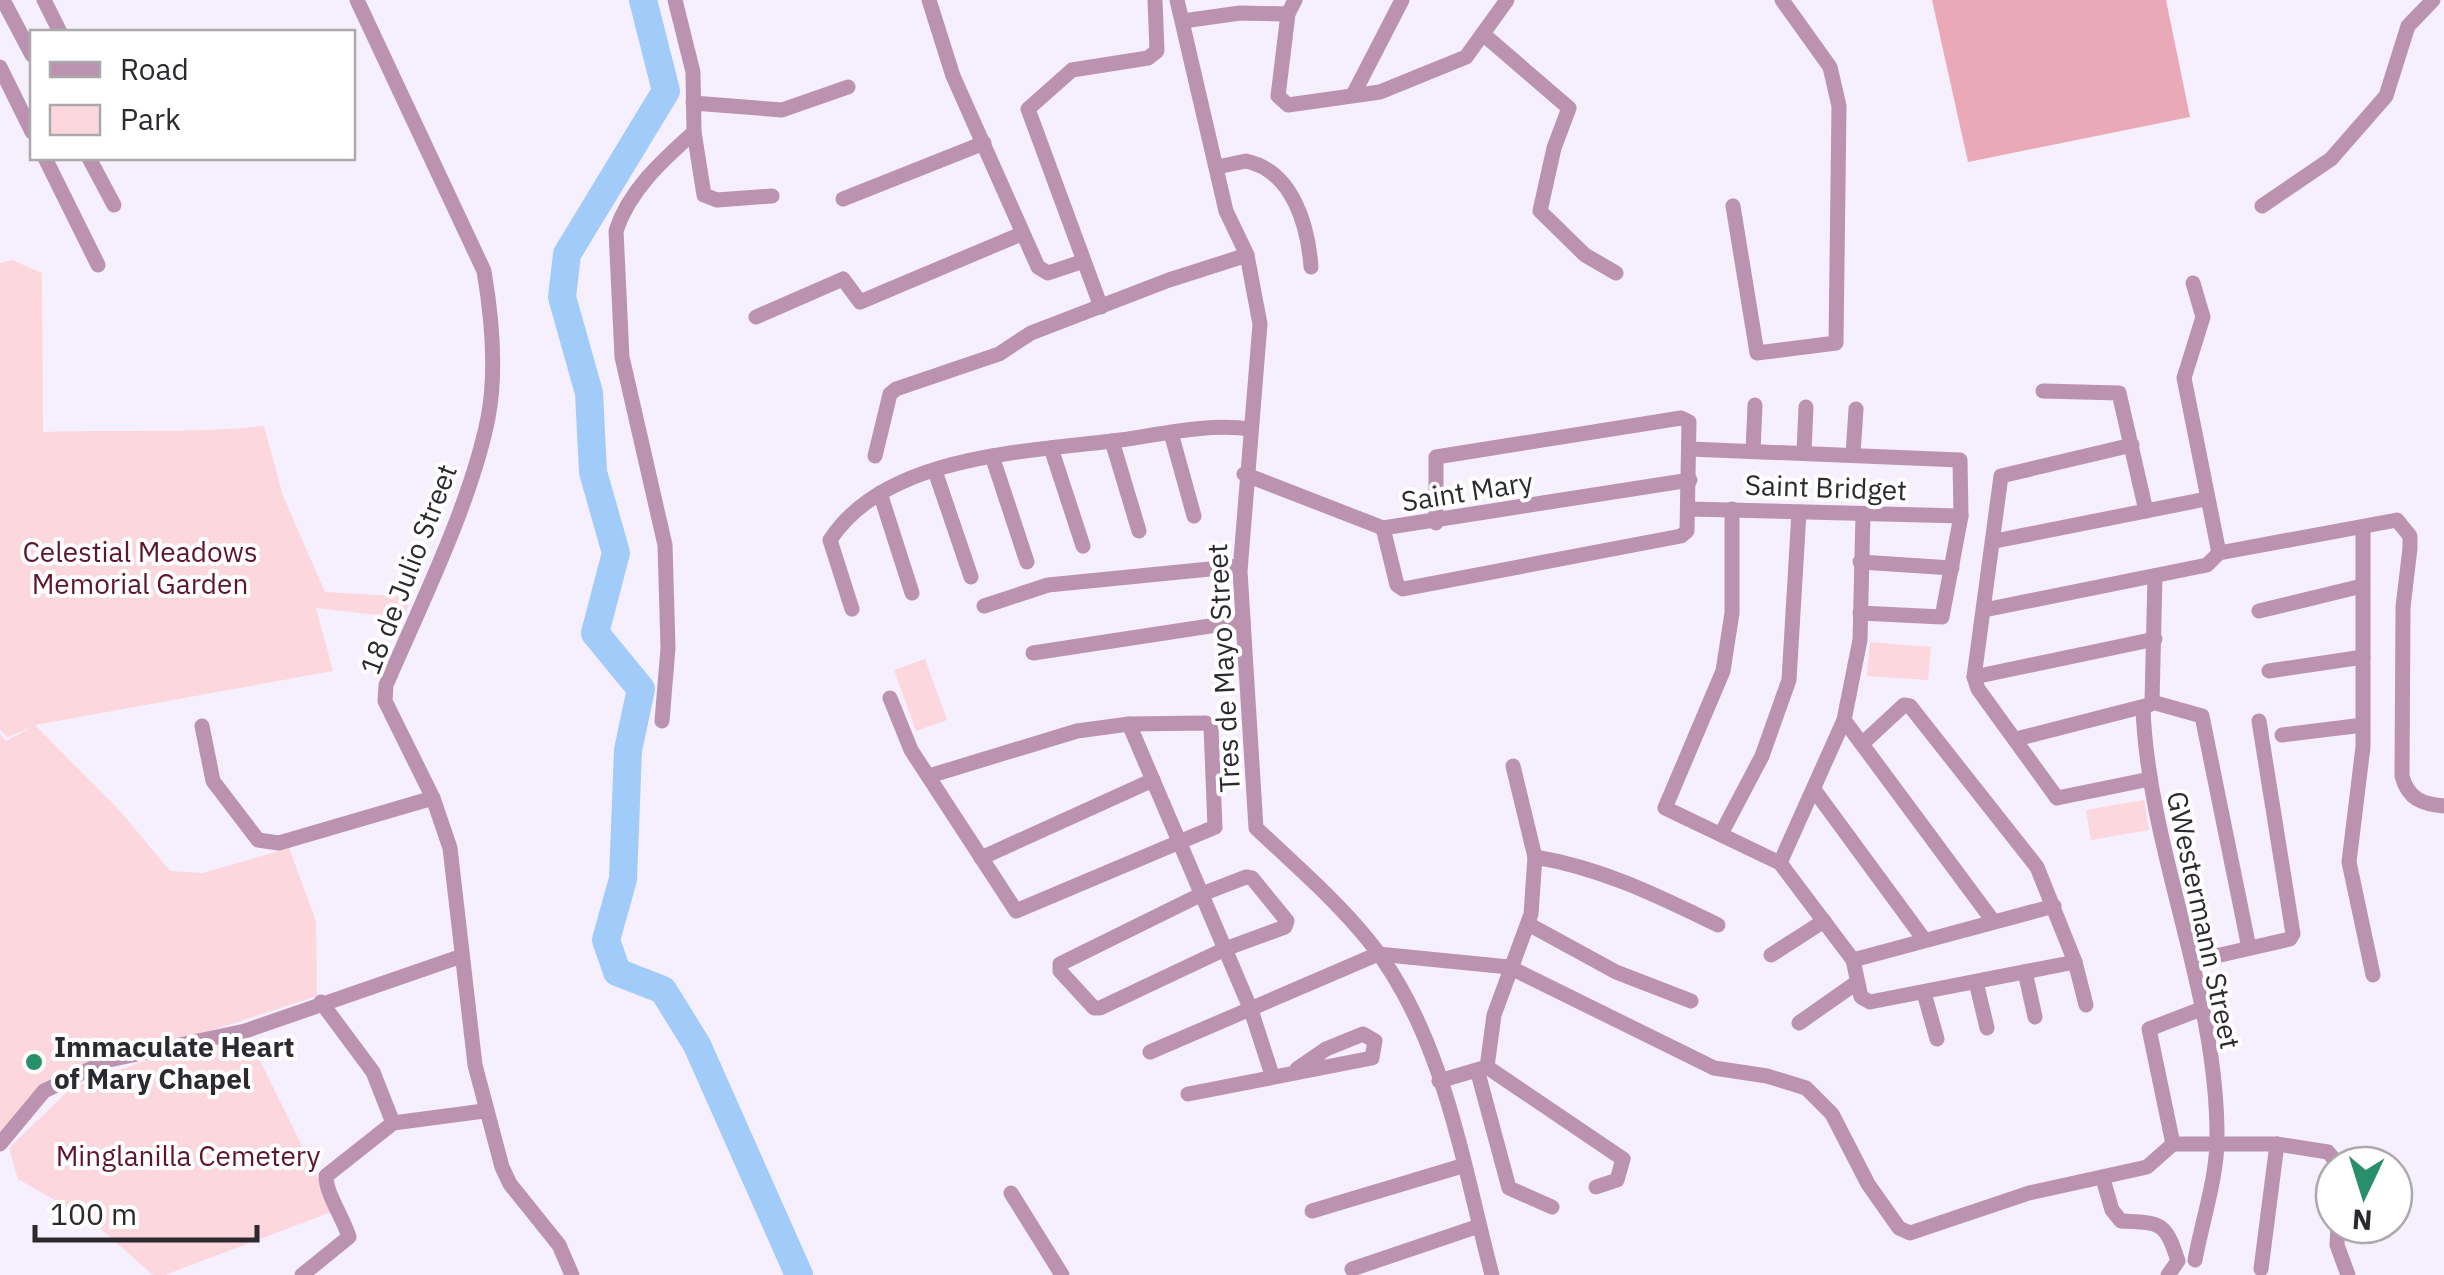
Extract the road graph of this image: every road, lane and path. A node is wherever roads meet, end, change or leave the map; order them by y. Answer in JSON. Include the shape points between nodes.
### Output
{"nodes":[{"id":1,"x":3,"y":0,"type":"edge"},
{"id":2,"x":44,"y":0,"type":"edge"},
{"id":3,"x":357,"y":0,"type":"edge"},
{"id":4,"x":674,"y":0,"type":"edge"},
{"id":5,"x":930,"y":0,"type":"edge"},
{"id":6,"x":1154,"y":0,"type":"edge"},
{"id":7,"x":1177,"y":0,"type":"edge"},
{"id":8,"x":1402,"y":0,"type":"edge"},
{"id":9,"x":1506,"y":0,"type":"edge"},
{"id":10,"x":1782,"y":0,"type":"edge"},
{"id":11,"x":2433,"y":0,"type":"edge"},
{"id":12,"x":1292,"y":7,"type":"edge"},
{"id":13,"x":1183,"y":21,"type":"junction"},
{"id":14,"x":59,"y":30,"type":"edge"},
{"id":15,"x":1483,"y":34,"type":"junction"},
{"id":16,"x":30,"y":51,"type":"edge"},
{"id":17,"x":0,"y":67,"type":"edge"},
{"id":18,"x":848,"y":87,"type":"dead end"},
{"id":19,"x":1353,"y":96,"type":"junction"},
{"id":20,"x":692,"y":103,"type":"junction"},
{"id":21,"x":30,"y":128,"type":"edge"},
{"id":22,"x":694,"y":132,"type":"junction"},
{"id":23,"x":984,"y":144,"type":"junction"},
{"id":24,"x":46,"y":160,"type":"edge"},
{"id":25,"x":89,"y":160,"type":"edge"},
{"id":26,"x":1217,"y":166,"type":"junction"},
{"id":27,"x":772,"y":196,"type":"dead end"},
{"id":28,"x":843,"y":200,"type":"dead end"},
{"id":29,"x":114,"y":205,"type":"dead end"},
{"id":30,"x":1733,"y":206,"type":"dead end"},
{"id":31,"x":2262,"y":206,"type":"dead end"},
{"id":32,"x":1021,"y":234,"type":"junction"},
{"id":33,"x":1247,"y":255,"type":"junction"},
{"id":34,"x":1081,"y":262,"type":"junction"},
{"id":35,"x":98,"y":266,"type":"dead end"},
{"id":36,"x":1311,"y":267,"type":"dead end"},
{"id":37,"x":1616,"y":273,"type":"dead end"},
{"id":38,"x":2193,"y":283,"type":"dead end"},
{"id":39,"x":1100,"y":307,"type":"junction"},
{"id":40,"x":756,"y":317,"type":"dead end"},
{"id":41,"x":2043,"y":391,"type":"dead end"},
{"id":42,"x":1755,"y":404,"type":"dead end"},
{"id":43,"x":1806,"y":407,"type":"dead end"},
{"id":44,"x":1856,"y":410,"type":"dead end"},
{"id":45,"x":1251,"y":429,"type":"junction"},
{"id":46,"x":1172,"y":433,"type":"junction"},
{"id":47,"x":1112,"y":441,"type":"junction"},
{"id":48,"x":2132,"y":445,"type":"junction"},
{"id":49,"x":1051,"y":448,"type":"junction"},
{"id":50,"x":1690,"y":448,"type":"junction"},
{"id":51,"x":1753,"y":450,"type":"junction"},
{"id":52,"x":1804,"y":452,"type":"junction"},
{"id":53,"x":1853,"y":454,"type":"junction"},
{"id":54,"x":875,"y":456,"type":"dead end"},
{"id":55,"x":992,"y":456,"type":"junction"},
{"id":56,"x":935,"y":471,"type":"junction"},
{"id":57,"x":1251,"y":477,"type":"junction"},
{"id":58,"x":1690,"y":480,"type":"junction"},
{"id":59,"x":880,"y":493,"type":"junction"},
{"id":60,"x":2206,"y":499,"type":"junction"},
{"id":61,"x":1689,"y":509,"type":"junction"},
{"id":62,"x":1732,"y":510,"type":"junction"},
{"id":63,"x":2146,"y":511,"type":"junction"},
{"id":64,"x":1799,"y":512,"type":"junction"},
{"id":65,"x":1864,"y":514,"type":"junction"},
{"id":66,"x":1194,"y":516,"type":"dead end"},
{"id":67,"x":1961,"y":516,"type":"junction"},
{"id":68,"x":1436,"y":522,"type":"junction"},
{"id":69,"x":2364,"y":527,"type":"junction"},
{"id":70,"x":1383,"y":528,"type":"junction"},
{"id":71,"x":1139,"y":531,"type":"dead end"},
{"id":72,"x":1995,"y":541,"type":"junction"},
{"id":73,"x":1083,"y":546,"type":"dead end"},
{"id":74,"x":2219,"y":553,"type":"junction"},
{"id":75,"x":1026,"y":562,"type":"dead end"},
{"id":76,"x":1860,"y":562,"type":"junction"},
{"id":77,"x":1240,"y":566,"type":"junction"},
{"id":78,"x":1952,"y":568,"type":"junction"},
{"id":79,"x":2155,"y":576,"type":"junction"},
{"id":80,"x":971,"y":577,"type":"dead end"},
{"id":81,"x":2362,"y":586,"type":"junction"},
{"id":82,"x":912,"y":593,"type":"dead end"},
{"id":83,"x":984,"y":606,"type":"dead end"},
{"id":84,"x":852,"y":609,"type":"dead end"},
{"id":85,"x":1984,"y":610,"type":"junction"},
{"id":86,"x":2258,"y":611,"type":"dead end"},
{"id":87,"x":1860,"y":614,"type":"junction"},
{"id":88,"x":1244,"y":621,"type":"junction"},
{"id":89,"x":2154,"y":639,"type":"junction"},
{"id":90,"x":1033,"y":653,"type":"dead end"},
{"id":91,"x":2362,"y":658,"type":"junction"},
{"id":92,"x":2269,"y":671,"type":"dead end"},
{"id":93,"x":1974,"y":677,"type":"junction"},
{"id":94,"x":890,"y":698,"type":"dead end"},
{"id":95,"x":2147,"y":706,"type":"junction"},
{"id":96,"x":1844,"y":720,"type":"junction"},
{"id":97,"x":662,"y":721,"type":"dead end"},
{"id":98,"x":2259,"y":721,"type":"dead end"},
{"id":99,"x":1129,"y":724,"type":"junction"},
{"id":100,"x":2363,"y":725,"type":"junction"},
{"id":101,"x":202,"y":726,"type":"dead end"},
{"id":102,"x":2282,"y":735,"type":"dead end"},
{"id":103,"x":2016,"y":739,"type":"junction"},
{"id":104,"x":1862,"y":743,"type":"junction"},
{"id":105,"x":1512,"y":766,"type":"dead end"},
{"id":106,"x":930,"y":776,"type":"junction"},
{"id":107,"x":2150,"y":779,"type":"junction"},
{"id":108,"x":1153,"y":780,"type":"junction"},
{"id":109,"x":1814,"y":791,"type":"junction"},
{"id":110,"x":433,"y":798,"type":"junction"},
{"id":111,"x":2444,"y":806,"type":"edge"},
{"id":112,"x":1721,"y":834,"type":"junction"},
{"id":113,"x":1179,"y":840,"type":"junction"},
{"id":114,"x":1535,"y":856,"type":"junction"},
{"id":115,"x":981,"y":858,"type":"junction"},
{"id":116,"x":1780,"y":862,"type":"junction"},
{"id":117,"x":1202,"y":894,"type":"junction"},
{"id":118,"x":2054,"y":906,"type":"junction"},
{"id":119,"x":1824,"y":921,"type":"junction"},
{"id":120,"x":1993,"y":921,"type":"junction"},
{"id":121,"x":1530,"y":925,"type":"junction"},
{"id":122,"x":1718,"y":925,"type":"dead end"},
{"id":123,"x":1923,"y":938,"type":"junction"},
{"id":124,"x":2250,"y":948,"type":"junction"},
{"id":125,"x":1226,"y":949,"type":"junction"},
{"id":126,"x":1378,"y":954,"type":"junction"},
{"id":127,"x":1771,"y":955,"type":"dead end"},
{"id":128,"x":459,"y":957,"type":"junction"},
{"id":129,"x":1853,"y":960,"type":"junction"},
{"id":130,"x":2194,"y":961,"type":"junction"},
{"id":131,"x":2075,"y":962,"type":"junction"},
{"id":132,"x":1508,"y":967,"type":"junction"},
{"id":133,"x":2025,"y":972,"type":"junction"},
{"id":134,"x":2373,"y":975,"type":"dead end"},
{"id":135,"x":1976,"y":982,"type":"junction"},
{"id":136,"x":1856,"y":983,"type":"junction"},
{"id":137,"x":1924,"y":993,"type":"junction"},
{"id":138,"x":1691,"y":1001,"type":"dead end"},
{"id":139,"x":322,"y":1002,"type":"junction"},
{"id":140,"x":2086,"y":1005,"type":"dead end"},
{"id":141,"x":2201,"y":1009,"type":"junction"},
{"id":142,"x":1252,"y":1010,"type":"junction"},
{"id":143,"x":2035,"y":1017,"type":"dead end"},
{"id":144,"x":1798,"y":1023,"type":"dead end"},
{"id":145,"x":1986,"y":1028,"type":"dead end"},
{"id":146,"x":1937,"y":1039,"type":"dead end"},
{"id":147,"x":1150,"y":1052,"type":"dead end"},
{"id":148,"x":1298,"y":1069,"type":"dead end"},
{"id":149,"x":1483,"y":1070,"type":"junction"},
{"id":150,"x":1272,"y":1075,"type":"junction"},
{"id":151,"x":1439,"y":1081,"type":"junction"},
{"id":152,"x":1188,"y":1094,"type":"dead end"},
{"id":153,"x":484,"y":1111,"type":"junction"},
{"id":154,"x":393,"y":1123,"type":"junction"},
{"id":155,"x":2217,"y":1142,"type":"junction"},
{"id":156,"x":0,"y":1144,"type":"edge"},
{"id":157,"x":2173,"y":1144,"type":"junction"},
{"id":158,"x":2277,"y":1144,"type":"junction"},
{"id":159,"x":2314,"y":1150,"type":"edge"},
{"id":160,"x":1462,"y":1166,"type":"junction"},
{"id":161,"x":2103,"y":1180,"type":"junction"},
{"id":162,"x":1596,"y":1187,"type":"dead end"},
{"id":163,"x":1011,"y":1193,"type":"dead end"},
{"id":164,"x":1552,"y":1207,"type":"dead end"},
{"id":165,"x":1312,"y":1212,"type":"dead end"},
{"id":166,"x":1479,"y":1226,"type":"junction"},
{"id":167,"x":2337,"y":1245,"type":"edge"},
{"id":168,"x":2195,"y":1260,"type":"dead end"},
{"id":169,"x":1352,"y":1268,"type":"dead end"},
{"id":170,"x":2261,"y":1270,"type":"dead end"},
{"id":171,"x":302,"y":1275,"type":"edge"},
{"id":172,"x":572,"y":1275,"type":"edge"},
{"id":173,"x":1062,"y":1275,"type":"edge"},
{"id":174,"x":1492,"y":1275,"type":"edge"},
{"id":175,"x":2168,"y":1275,"type":"edge"},
{"id":176,"x":2348,"y":1275,"type":"edge"}],
"edges":[{"from":1,"to":16,"type":"street"},
{"from":2,"to":14,"type":"street"},
{"from":3,"to":110,"type":"street","name":"18 de Julio Street","via":[[484,272],[492,319],[488,415],[475,465],[386,685],[386,701]]},
{"from":4,"to":20,"type":"street","via":[[693,72]]},
{"from":5,"to":23,"type":"street","via":[[942,48]]},
{"from":6,"to":34,"type":"street","via":[[1156,52],[1072,70],[1028,109]]},
{"from":7,"to":13,"type":"street","name":"Tres de Mayo Street"},
{"from":8,"to":19,"type":"street"},
{"from":9,"to":15,"type":"street"},
{"from":10,"to":30,"type":"street","via":[[1830,67],[1838,106],[1836,343],[1757,353]]},
{"from":11,"to":31,"type":"street","via":[[2408,26],[2386,96],[2331,160]]},
{"from":12,"to":13,"type":"street"},
{"from":12,"to":19,"type":"street","via":[[1278,96],[1288,105]]},
{"from":13,"to":26,"type":"street","name":"Tres de Mayo Street"},
{"from":15,"to":19,"type":"street","via":[[1466,57],[1380,92]]},
{"from":15,"to":37,"type":"street","via":[[1569,108],[1540,211],[1585,255]]},
{"from":17,"to":21,"type":"street"},
{"from":18,"to":20,"type":"street","via":[[782,110]]},
{"from":20,"to":22,"type":"street"},
{"from":22,"to":27,"type":"street","via":[[704,195]]},
{"from":22,"to":97,"type":"street","via":[[643,183],[616,231],[622,356],[665,545]]},
{"from":23,"to":28,"type":"street"},
{"from":23,"to":32,"type":"street"},
{"from":24,"to":35,"type":"street"},
{"from":25,"to":29,"type":"street"},
{"from":26,"to":33,"type":"street","name":"Tres de Mayo Street","via":[[1226,211]]},
{"from":26,"to":36,"type":"street","via":[[1254,162],[1281,181],[1300,212]]},
{"from":32,"to":34,"type":"street","via":[[1048,273]]},
{"from":32,"to":40,"type":"street","via":[[860,302],[843,279]]},
{"from":33,"to":39,"type":"street"},
{"from":33,"to":45,"type":"street","name":"Tres de Mayo Street","via":[[1260,324]]},
{"from":34,"to":39,"type":"street"},
{"from":38,"to":60,"type":"street","via":[[2204,318],[2184,378]]},
{"from":39,"to":54,"type":"street","via":[[1030,333],[998,354],[896,389]]},
{"from":41,"to":48,"type":"street","via":[[2118,391]]},
{"from":42,"to":51,"type":"street"},
{"from":43,"to":52,"type":"street"},
{"from":44,"to":53,"type":"street"},
{"from":45,"to":46,"type":"street"},
{"from":45,"to":57,"type":"street","name":"Tres de Mayo Street"},
{"from":46,"to":47,"type":"street"},
{"from":46,"to":66,"type":"street"},
{"from":47,"to":49,"type":"street"},
{"from":47,"to":71,"type":"street"},
{"from":48,"to":63,"type":"street"},
{"from":48,"to":72,"type":"street","via":[[2005,472]]},
{"from":49,"to":55,"type":"street"},
{"from":49,"to":73,"type":"street"},
{"from":50,"to":51,"type":"street"},
{"from":50,"to":58,"type":"street"},
{"from":50,"to":68,"type":"street","via":[[1689,422],[1681,418],[1436,458]]},
{"from":51,"to":52,"type":"street"},
{"from":52,"to":53,"type":"street"},
{"from":53,"to":67,"type":"street","via":[[1960,460]]},
{"from":55,"to":56,"type":"street"},
{"from":55,"to":75,"type":"street"},
{"from":56,"to":59,"type":"street"},
{"from":56,"to":80,"type":"street"},
{"from":57,"to":70,"type":"street","name":"Saint Mary"},
{"from":57,"to":77,"type":"street","name":"Tres de Mayo Street"},
{"from":58,"to":61,"type":"street"},
{"from":58,"to":68,"type":"street","name":"Saint Mary"},
{"from":59,"to":82,"type":"street"},
{"from":59,"to":84,"type":"street","via":[[830,540]]},
{"from":60,"to":63,"type":"street"},
{"from":60,"to":74,"type":"street"},
{"from":61,"to":62,"type":"street","name":"Saint Bridget"},
{"from":61,"to":70,"type":"street","via":[[1681,536],[1402,588]]},
{"from":62,"to":64,"type":"street","name":"Saint Bridget"},
{"from":62,"to":112,"type":"street","via":[[1732,613],[1723,671],[1664,805]]},
{"from":63,"to":72,"type":"street"},
{"from":64,"to":65,"type":"street","name":"Saint Bridget"},
{"from":64,"to":112,"type":"street","via":[[1789,680],[1762,756]]},
{"from":65,"to":67,"type":"street","name":"Saint Bridget"},
{"from":65,"to":76,"type":"street"},
{"from":67,"to":78,"type":"street"},
{"from":68,"to":70,"type":"street","name":"Saint Mary"},
{"from":69,"to":74,"type":"street"},
{"from":69,"to":81,"type":"street"},
{"from":69,"to":111,"type":"street","via":[[2397,520],[2410,536],[2402,776],[2418,800]]},
{"from":72,"to":85,"type":"street"},
{"from":74,"to":79,"type":"street","via":[[2207,565]]},
{"from":76,"to":78,"type":"street"},
{"from":76,"to":87,"type":"street"},
{"from":77,"to":83,"type":"street","via":[[1048,586]]},
{"from":77,"to":88,"type":"street","name":"Tres de Mayo Street"},
{"from":78,"to":87,"type":"street","via":[[1939,619]]},
{"from":79,"to":85,"type":"street"},
{"from":79,"to":89,"type":"street","name":"GWestermann Street"},
{"from":81,"to":86,"type":"street"},
{"from":81,"to":91,"type":"street"},
{"from":85,"to":93,"type":"street"},
{"from":87,"to":96,"type":"street"},
{"from":88,"to":90,"type":"street"},
{"from":88,"to":126,"type":"street","name":"Tres de Mayo Street","via":[[1256,828]]},
{"from":89,"to":93,"type":"street"},
{"from":89,"to":95,"type":"street","name":"GWestermann Street"},
{"from":91,"to":92,"type":"street"},
{"from":91,"to":100,"type":"street"},
{"from":93,"to":103,"type":"street"},
{"from":94,"to":106,"type":"street","via":[[911,750]]},
{"from":95,"to":103,"type":"street"},
{"from":95,"to":107,"type":"street","name":"GWestermann Street"},
{"from":95,"to":124,"type":"street","via":[[2202,716]]},
{"from":96,"to":104,"type":"street"},
{"from":96,"to":109,"type":"street"},
{"from":98,"to":124,"type":"street","via":[[2294,932],[2290,939]]},
{"from":99,"to":106,"type":"street","via":[[1077,731]]},
{"from":99,"to":108,"type":"street"},
{"from":99,"to":113,"type":"street","via":[[1211,727],[1215,827]]},
{"from":100,"to":102,"type":"street"},
{"from":100,"to":134,"type":"street","via":[[2348,862]]},
{"from":101,"to":110,"type":"street","via":[[213,782],[258,840],[279,843]]},
{"from":103,"to":107,"type":"street","via":[[2057,798]]},
{"from":104,"to":118,"type":"street","via":[[1910,706],[2037,867]]},
{"from":104,"to":120,"type":"street"},
{"from":105,"to":114,"type":"street"},
{"from":106,"to":115,"type":"street"},
{"from":107,"to":130,"type":"street","name":"GWestermann Street"},
{"from":108,"to":113,"type":"street"},
{"from":108,"to":115,"type":"street"},
{"from":109,"to":116,"type":"street"},
{"from":109,"to":123,"type":"street"},
{"from":110,"to":128,"type":"street","name":"18 de Julio Street","via":[[450,848]]},
{"from":112,"to":116,"type":"street"},
{"from":113,"to":115,"type":"street","via":[[1018,911]]},
{"from":113,"to":117,"type":"street"},
{"from":114,"to":121,"type":"street"},
{"from":114,"to":122,"type":"street","via":[[1630,882]]},
{"from":116,"to":119,"type":"street"},
{"from":117,"to":125,"type":"street"},
{"from":117,"to":125,"type":"street","via":[[1250,877],[1287,921]]},
{"from":117,"to":125,"type":"street","via":[[1060,964],[1060,971],[1096,1008]]},
{"from":118,"to":120,"type":"street"},
{"from":118,"to":131,"type":"street"},
{"from":119,"to":127,"type":"street"},
{"from":119,"to":129,"type":"street"},
{"from":120,"to":123,"type":"street"},
{"from":121,"to":132,"type":"street"},
{"from":121,"to":138,"type":"street","via":[[1616,972]]},
{"from":123,"to":129,"type":"street"},
{"from":124,"to":130,"type":"street"},
{"from":125,"to":142,"type":"street"},
{"from":126,"to":132,"type":"street"},
{"from":126,"to":142,"type":"street"},
{"from":126,"to":151,"type":"street","name":"Tres de Mayo Street"},
{"from":128,"to":139,"type":"street"},
{"from":128,"to":153,"type":"street","name":"18 de Julio Street"},
{"from":129,"to":136,"type":"street"},
{"from":130,"to":141,"type":"street","name":"GWestermann Street"},
{"from":131,"to":133,"type":"street"},
{"from":131,"to":140,"type":"street"},
{"from":132,"to":149,"type":"street"},
{"from":132,"to":161,"type":"street","via":[[1714,1068],[1806,1088],[1832,1114],[1898,1228],[1910,1233],[2029,1193]]},
{"from":133,"to":135,"type":"street"},
{"from":133,"to":143,"type":"street"},
{"from":135,"to":137,"type":"street"},
{"from":135,"to":145,"type":"street"},
{"from":136,"to":137,"type":"street","via":[[1870,1002]]},
{"from":136,"to":144,"type":"street"},
{"from":137,"to":146,"type":"street"},
{"from":139,"to":154,"type":"street","via":[[372,1072]]},
{"from":139,"to":156,"type":"street","via":[[245,1031],[108,1060],[44,1091]]},
{"from":141,"to":155,"type":"street","name":"GWestermann Street"},
{"from":141,"to":157,"type":"street","via":[[2150,1029]]},
{"from":142,"to":147,"type":"street"},
{"from":142,"to":150,"type":"street"},
{"from":148,"to":150,"type":"street"},
{"from":149,"to":151,"type":"street"},
{"from":149,"to":162,"type":"street","via":[[1623,1159],[1617,1180]]},
{"from":149,"to":164,"type":"street","via":[[1508,1188]]},
{"from":150,"to":152,"type":"street"},
{"from":151,"to":160,"type":"street","name":"Tres de Mayo Street"},
{"from":153,"to":154,"type":"street"},
{"from":153,"to":172,"type":"street","name":"18 de Julio Street","via":[[510,1184],[559,1245]]},
{"from":154,"to":171,"type":"street","via":[[324,1178],[349,1237]]},
{"from":155,"to":157,"type":"street"},
{"from":155,"to":158,"type":"street"},
{"from":155,"to":168,"type":"street","name":"GWestermann Street"},
{"from":157,"to":161,"type":"street","via":[[2147,1168]]},
{"from":158,"to":159,"type":"street"},
{"from":158,"to":170,"type":"street"},
{"from":160,"to":165,"type":"street"},
{"from":160,"to":166,"type":"street","name":"Tres de Mayo Street"},
{"from":161,"to":175,"type":"street","via":[[2121,1221],[2156,1222],[2169,1232],[2178,1261]]},
{"from":163,"to":173,"type":"street"},
{"from":166,"to":169,"type":"street"},
{"from":166,"to":174,"type":"street","name":"Tres de Mayo Street"},
{"from":167,"to":176,"type":"street"}]}
